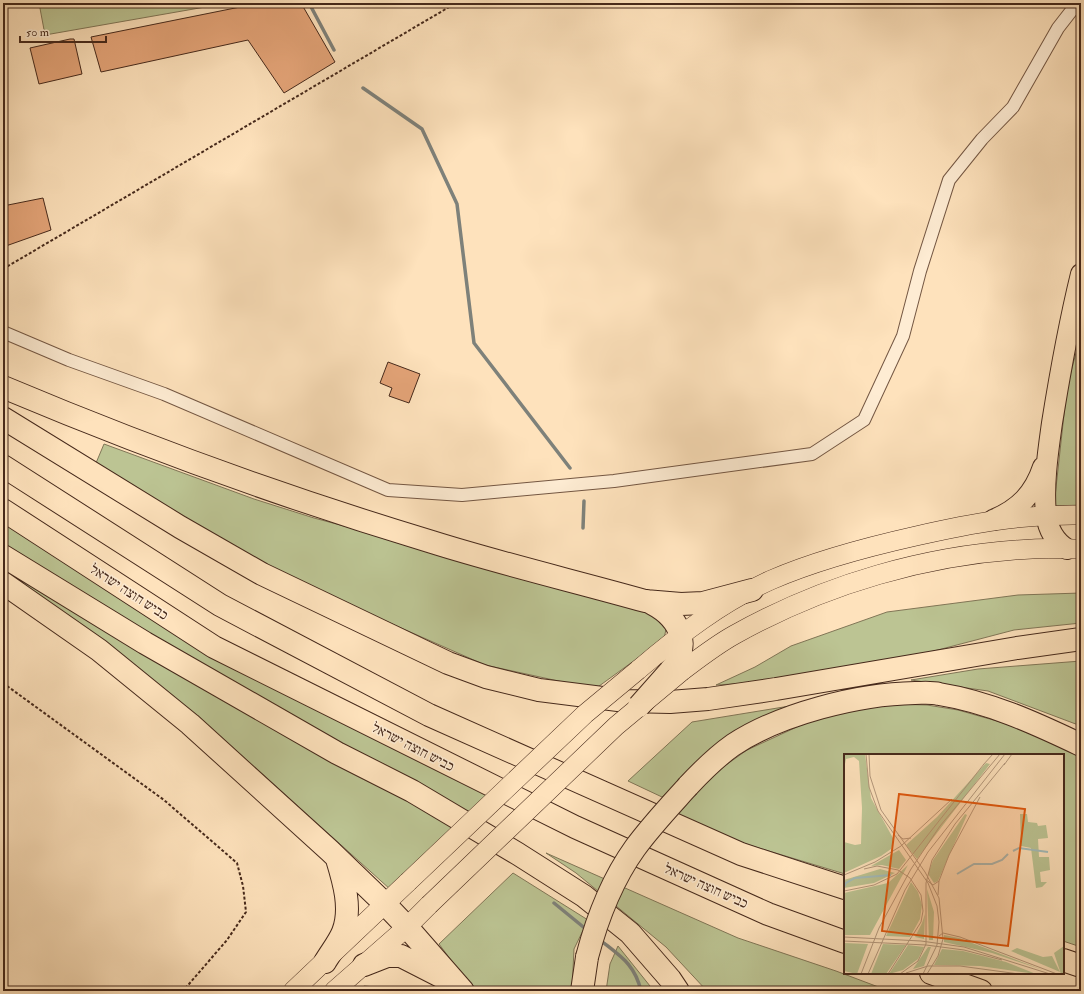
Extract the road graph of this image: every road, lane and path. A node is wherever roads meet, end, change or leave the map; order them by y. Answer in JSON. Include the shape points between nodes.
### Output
{"nodes":[{"id":1,"x":456,"y":3,"type":"edge"},
{"id":2,"x":1081,"y":3,"type":"edge"},
{"id":3,"x":3,"y":269,"type":"edge"},
{"id":4,"x":1081,"y":274,"type":"edge"},
{"id":5,"x":3,"y":332,"type":"edge"},
{"id":6,"x":3,"y":387,"type":"edge"},
{"id":7,"x":3,"y":418,"type":"edge"},
{"id":8,"x":1048,"y":451,"type":"junction"},
{"id":9,"x":3,"y":466,"type":"edge"},
{"id":10,"x":3,"y":510,"type":"edge"},
{"id":11,"x":1046,"y":515,"type":"junction"},
{"id":12,"x":1081,"y":515,"type":"edge"},
{"id":13,"x":993,"y":520,"type":"junction"},
{"id":14,"x":1074,"y":549,"type":"edge"},
{"id":15,"x":3,"y":556,"type":"edge"},
{"id":16,"x":3,"y":583,"type":"edge"},
{"id":17,"x":752,"y":590,"type":"junction"},
{"id":18,"x":645,"y":600,"type":"junction"},
{"id":19,"x":682,"y":635,"type":"junction"},
{"id":20,"x":1081,"y":639,"type":"edge"},
{"id":21,"x":676,"y":671,"type":"junction"},
{"id":22,"x":3,"y":683,"type":"edge"},
{"id":23,"x":639,"y":706,"type":"joint"},
{"id":24,"x":1081,"y":745,"type":"edge"},
{"id":25,"x":337,"y":858,"type":"junction"},
{"id":26,"x":844,"y":888,"type":"edge"},
{"id":27,"x":385,"y":904,"type":"junction"},
{"id":28,"x":408,"y":927,"type":"junction"},
{"id":29,"x":844,"y":942,"type":"edge"},
{"id":30,"x":1064,"y":960,"type":"edge"},
{"id":31,"x":325,"y":962,"type":"junction"},
{"id":32,"x":364,"y":965,"type":"junction"},
{"id":33,"x":1081,"y":966,"type":"edge"},
{"id":34,"x":934,"y":974,"type":"edge"},
{"id":35,"x":460,"y":988,"type":"edge"},
{"id":36,"x":183,"y":991,"type":"edge"},
{"id":37,"x":293,"y":991,"type":"edge"},
{"id":38,"x":334,"y":991,"type":"edge"},
{"id":39,"x":582,"y":991,"type":"edge"},
{"id":40,"x":678,"y":991,"type":"edge"},
{"id":41,"x":981,"y":991,"type":"edge"}],
"edges":[{"from":1,"to":3,"type":"path"},
{"from":2,"to":5,"type":"street","via":[[1058,28],[1013,107],[982,139],[949,180],[920,271],[903,336],[864,420],[812,454],[614,481],[462,495],[388,490],[164,394],[68,360]]},
{"from":4,"to":8,"type":"highway","via":[[1058,385]]},
{"from":6,"to":18,"type":"highway","via":[[97,426],[278,493],[433,543]]},
{"from":7,"to":20,"type":"highway","via":[[180,528],[262,574],[448,663],[486,677],[539,690],[626,701],[670,702],[708,699]]},
{"from":8,"to":11,"type":"highway"},
{"from":8,"to":13,"type":"highway","via":[[1041,473],[1027,499],[1012,511]]},
{"from":9,"to":26,"type":"highway","via":[[220,605],[429,715],[741,854]]},
{"from":10,"to":29,"type":"highway","name":"כביש חוצה ישראל","via":[[214,647],[575,827],[768,914]]},
{"from":11,"to":12,"type":"main road"},
{"from":11,"to":13,"type":"main road"},
{"from":11,"to":14,"type":"highway","via":[[1057,543]]},
{"from":13,"to":17,"type":"main road","via":[[837,556],[771,580]]},
{"from":14,"to":21,"type":"main road","via":[[1033,549],[963,556],[910,565],[839,587],[779,612],[733,635]]},
{"from":15,"to":40,"type":"highway","via":[[145,643],[337,753],[412,791],[584,896],[630,933],[670,978]]},
{"from":16,"to":25,"type":"highway","via":[[99,650],[190,724]]},
{"from":17,"to":18,"type":"highway","via":[[703,603],[673,604]]},
{"from":17,"to":19,"type":"main road","via":[[715,611]]},
{"from":18,"to":19,"type":"highway","via":[[656,605],[670,618]]},
{"from":19,"to":21,"type":"highway"},
{"from":19,"to":27,"type":"main road","bridge":true,"via":[[585,714]]},
{"from":21,"to":23,"type":"highway","bridge":true},
{"from":22,"to":36,"type":"path","via":[[164,800],[237,864],[246,912],[227,940]]},
{"from":23,"to":28,"type":"main road","bridge":true},
{"from":24,"to":39,"type":"highway","bridge":true,"via":[[1006,711],[937,693],[894,694],[846,701],[766,727],[711,762],[634,850],[616,880],[595,927]]},
{"from":25,"to":27,"type":"highway"},
{"from":25,"to":31,"type":"highway","via":[[345,884],[347,916],[343,933]]},
{"from":27,"to":28,"type":"highway"},
{"from":27,"to":31,"type":"main road"},
{"from":28,"to":32,"type":"main road"},
{"from":28,"to":35,"type":"highway"},
{"from":30,"to":33,"type":"highway"},
{"from":31,"to":37,"type":"main road"},
{"from":32,"to":35,"type":"highway","via":[[387,956],[401,956]]},
{"from":32,"to":38,"type":"main road"},
{"from":34,"to":41,"type":"highway"}]}
